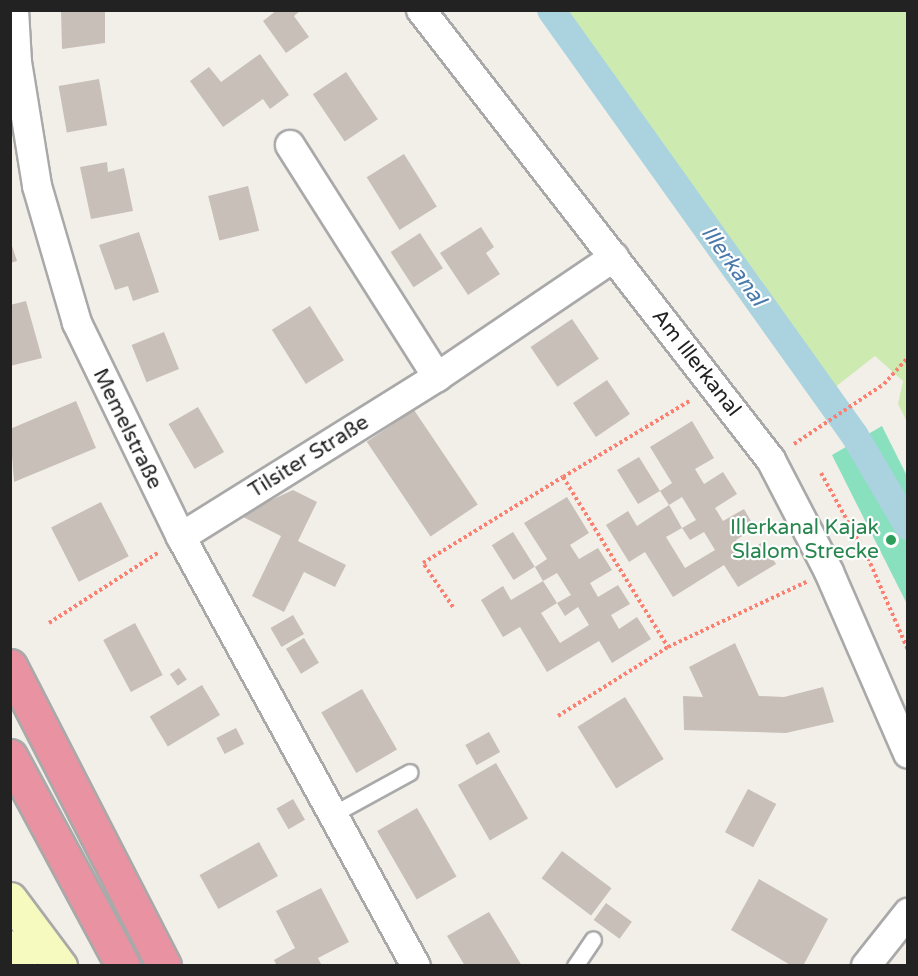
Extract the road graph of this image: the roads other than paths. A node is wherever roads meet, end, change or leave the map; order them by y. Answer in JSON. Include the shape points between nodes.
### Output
{"nodes":[{"id":1,"x":14,"y":10,"type":"edge"},
{"id":2,"x":421,"y":10,"type":"edge"},
{"id":3,"x":290,"y":145,"type":"dead end"},
{"id":4,"x":614,"y":257,"type":"junction"},
{"id":5,"x":437,"y":377,"type":"junction"},
{"id":6,"x":182,"y":537,"type":"junction"},
{"id":7,"x":10,"y":666,"type":"edge"},
{"id":8,"x":908,"y":754,"type":"edge"},
{"id":9,"x":10,"y":756,"type":"edge"},
{"id":10,"x":410,"y":772,"type":"dead end"},
{"id":11,"x":335,"y":813,"type":"junction"},
{"id":12,"x":10,"y":899,"type":"edge"},
{"id":13,"x":908,"y":913,"type":"edge"},
{"id":14,"x":593,"y":939,"type":"dead end"},
{"id":15,"x":10,"y":947,"type":"edge"},
{"id":16,"x":21,"y":966,"type":"edge"},
{"id":17,"x":60,"y":966,"type":"edge"},
{"id":18,"x":123,"y":966,"type":"edge"},
{"id":19,"x":164,"y":966,"type":"edge"},
{"id":20,"x":416,"y":966,"type":"edge"},
{"id":21,"x":575,"y":966,"type":"edge"},
{"id":22,"x":866,"y":966,"type":"edge"}],
"edges":[{"from":1,"to":6,"type":"street","name":"Memelstraße","via":[[17,62],[37,186],[77,323]]},
{"from":2,"to":4,"type":"street","name":"Am Illerkanal"},
{"from":3,"to":5,"type":"street"},
{"from":4,"to":5,"type":"street","name":"Tilsiter Straße"},
{"from":4,"to":8,"type":"street","name":"Am Illerkanal","via":[[771,460],[829,572]]},
{"from":5,"to":6,"type":"street","name":"Tilsiter Straße"},
{"from":6,"to":11,"type":"street","name":"Memelstraße"},
{"from":7,"to":19,"type":"highway"},
{"from":9,"to":18,"type":"highway"},
{"from":10,"to":11,"type":"lane"},
{"from":11,"to":20,"type":"street","name":"Memelstraße"},
{"from":12,"to":17,"type":"main road"},
{"from":13,"to":22,"type":"street"},
{"from":14,"to":21,"type":"lane"},
{"from":15,"to":16,"type":"main road"}]}
